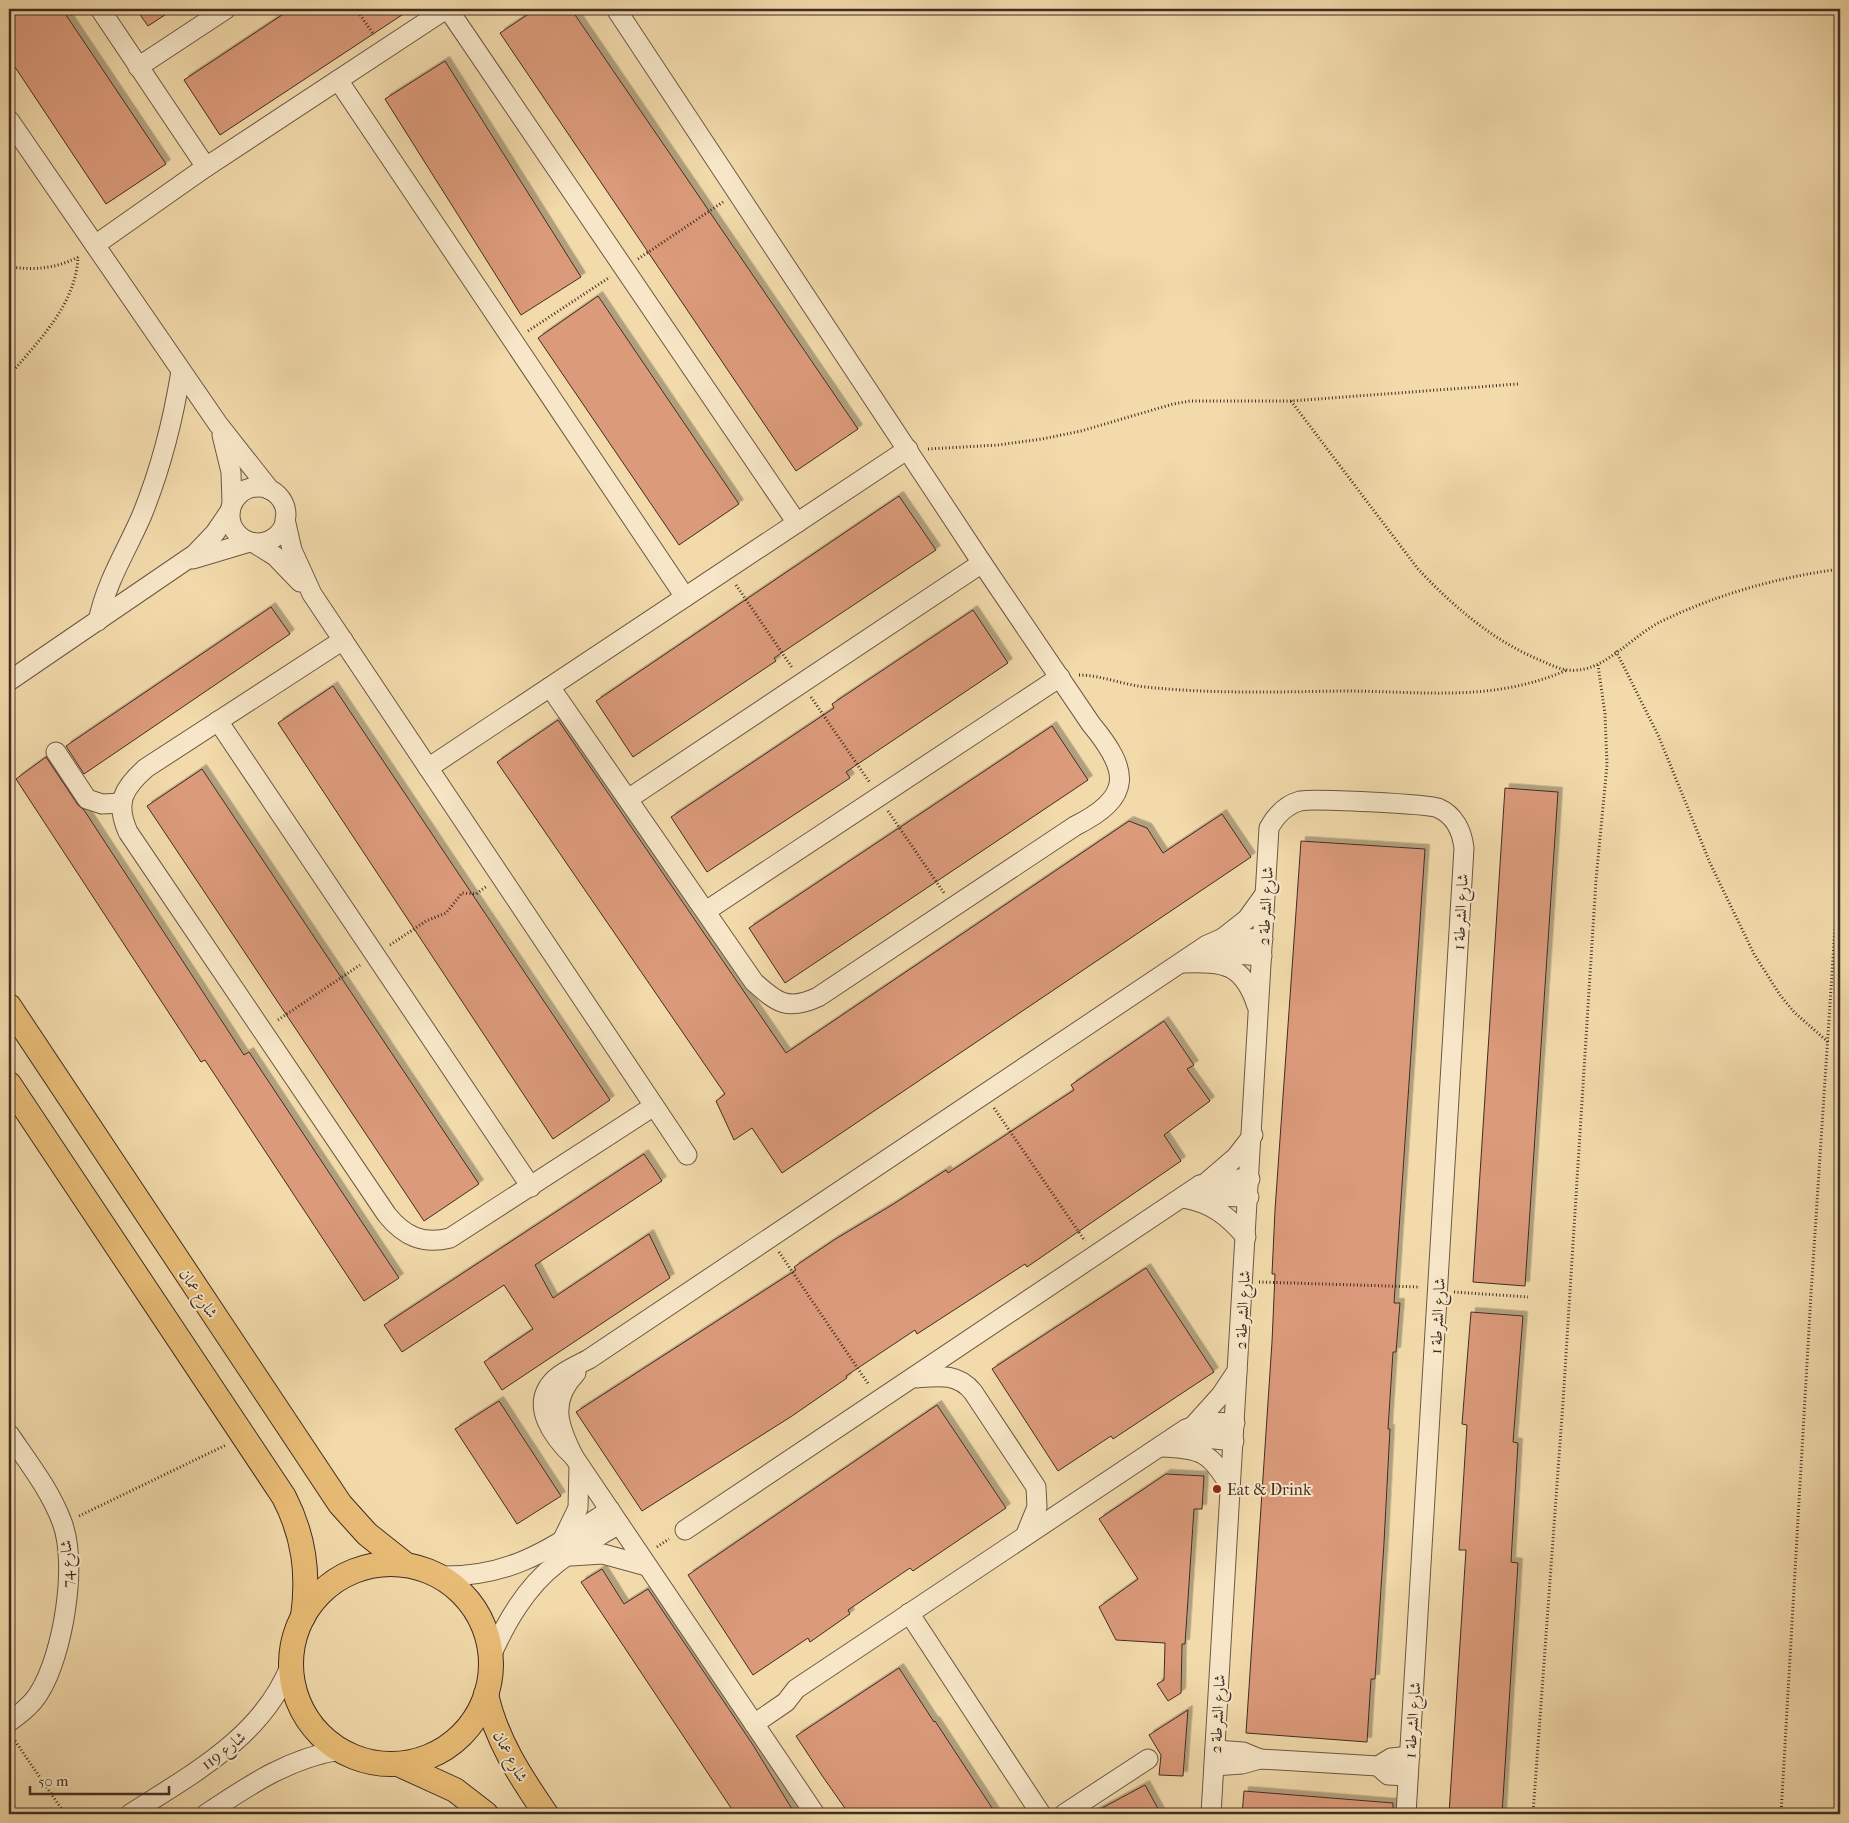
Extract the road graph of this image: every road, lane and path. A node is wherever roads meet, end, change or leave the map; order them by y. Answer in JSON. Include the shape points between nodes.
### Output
{"nodes":[{"id":1,"x":100,"y":9,"type":"edge"},
{"id":2,"x":226,"y":9,"type":"edge"},
{"id":3,"x":356,"y":9,"type":"edge"},
{"id":4,"x":447,"y":9,"type":"edge"},
{"id":5,"x":616,"y":9,"type":"edge"},
{"id":6,"x":384,"y":50,"type":"junction"},
{"id":7,"x":138,"y":67,"type":"junction"},
{"id":8,"x":338,"y":80,"type":"junction"},
{"id":9,"x":9,"y":120,"type":"edge"},
{"id":10,"x":206,"y":168,"type":"junction"},
{"id":11,"x":95,"y":245,"type":"junction"},
{"id":12,"x":78,"y":257,"type":"junction"},
{"id":13,"x":9,"y":267,"type":"edge"},
{"id":14,"x":181,"y":371,"type":"junction"},
{"id":15,"x":9,"y":376,"type":"edge"},
{"id":16,"x":1518,"y":384,"type":"dead end"},
{"id":17,"x":1291,"y":400,"type":"junction"},
{"id":18,"x":218,"y":424,"type":"junction"},
{"id":19,"x":908,"y":449,"type":"junction"},
{"id":20,"x":270,"y":490,"type":"junction"},
{"id":21,"x":231,"y":507,"type":"junction"},
{"id":22,"x":285,"y":519,"type":"junction"},
{"id":23,"x":797,"y":523,"type":"junction"},
{"id":24,"x":252,"y":543,"type":"junction"},
{"id":25,"x":183,"y":563,"type":"junction"},
{"id":26,"x":982,"y":563,"type":"junction"},
{"id":27,"x":1840,"y":569,"type":"edge"},
{"id":28,"x":726,"y":570,"type":"junction"},
{"id":29,"x":312,"y":594,"type":"junction"},
{"id":30,"x":685,"y":597,"type":"junction"},
{"id":31,"x":98,"y":620,"type":"junction"},
{"id":32,"x":342,"y":640,"type":"junction"},
{"id":33,"x":1616,"y":651,"type":"junction"},
{"id":34,"x":1598,"y":665,"type":"junction"},
{"id":35,"x":1568,"y":670,"type":"junction"},
{"id":36,"x":1060,"y":677,"type":"junction"},
{"id":37,"x":9,"y":681,"type":"edge"},
{"id":38,"x":802,"y":683,"type":"junction"},
{"id":39,"x":550,"y":687,"type":"junction"},
{"id":40,"x":218,"y":721,"type":"junction"},
{"id":41,"x":56,"y":752,"type":"dead end"},
{"id":42,"x":428,"y":768,"type":"junction"},
{"id":43,"x":878,"y":795,"type":"junction"},
{"id":44,"x":628,"y":799,"type":"junction"},
{"id":45,"x":122,"y":803,"type":"junction"},
{"id":46,"x":1454,"y":820,"type":"joint"},
{"id":47,"x":1840,"y":851,"type":"edge"},
{"id":48,"x":1265,"y":893,"type":"junction"},
{"id":49,"x":953,"y":907,"type":"junction"},
{"id":50,"x":706,"y":911,"type":"junction"},
{"id":51,"x":1223,"y":938,"type":"junction"},
{"id":52,"x":1262,"y":947,"type":"junction"},
{"id":53,"x":1191,"y":957,"type":"junction"},
{"id":54,"x":9,"y":1006,"type":"edge"},
{"id":55,"x":1259,"y":1013,"type":"junction"},
{"id":56,"x":1828,"y":1042,"type":"junction"},
{"id":57,"x":9,"y":1084,"type":"edge"},
{"id":58,"x":985,"y":1095,"type":"junction"},
{"id":59,"x":654,"y":1106,"type":"junction"},
{"id":60,"x":1253,"y":1134,"type":"junction"},
{"id":61,"x":687,"y":1155,"type":"dead end"},
{"id":62,"x":1202,"y":1185,"type":"junction"},
{"id":63,"x":531,"y":1187,"type":"junction"},
{"id":64,"x":1249,"y":1188,"type":"junction"},
{"id":65,"x":1183,"y":1198,"type":"junction"},
{"id":66,"x":1246,"y":1237,"type":"junction"},
{"id":67,"x":770,"y":1238,"type":"junction"},
{"id":68,"x":1096,"y":1256,"type":"junction"},
{"id":69,"x":1244,"y":1281,"type":"junction"},
{"id":70,"x":1438,"y":1290,"type":"junction"},
{"id":71,"x":1528,"y":1297,"type":"dead end"},
{"id":72,"x":1239,"y":1368,"type":"junction"},
{"id":73,"x":913,"y":1379,"type":"junction"},
{"id":74,"x":879,"y":1401,"type":"junction"},
{"id":75,"x":1194,"y":1424,"type":"junction"},
{"id":76,"x":1235,"y":1432,"type":"junction"},
{"id":77,"x":9,"y":1434,"type":"edge"},
{"id":78,"x":243,"y":1437,"type":"junction"},
{"id":79,"x":1168,"y":1442,"type":"junction"},
{"id":80,"x":16,"y":1460,"type":"edge"},
{"id":81,"x":576,"y":1461,"type":"junction"},
{"id":82,"x":1231,"y":1488,"type":"junction"},
{"id":83,"x":614,"y":1517,"type":"junction"},
{"id":84,"x":62,"y":1524,"type":"junction"},
{"id":85,"x":686,"y":1530,"type":"dead end"},
{"id":86,"x":1026,"y":1534,"type":"junction"},
{"id":87,"x":564,"y":1549,"type":"junction"},
{"id":88,"x":406,"y":1566,"type":"junction"},
{"id":89,"x":647,"y":1566,"type":"junction"},
{"id":90,"x":438,"y":1576,"type":"junction"},
{"id":91,"x":909,"y":1613,"type":"junction"},
{"id":92,"x":303,"y":1617,"type":"junction"},
{"id":93,"x":490,"y":1658,"type":"junction"},
{"id":94,"x":292,"y":1664,"type":"junction"},
{"id":95,"x":486,"y":1694,"type":"junction"},
{"id":96,"x":751,"y":1719,"type":"junction"},
{"id":97,"x":9,"y":1722,"type":"edge"},
{"id":98,"x":9,"y":1731,"type":"edge"},
{"id":99,"x":340,"y":1750,"type":"junction"},
{"id":100,"x":1410,"y":1756,"type":"junction"},
{"id":101,"x":1215,"y":1758,"type":"junction"},
{"id":102,"x":1148,"y":1759,"type":"dead end"},
{"id":103,"x":398,"y":1764,"type":"junction"},
{"id":104,"x":1378,"y":1766,"type":"junction"},
{"id":105,"x":1408,"y":1776,"type":"junction"},
{"id":106,"x":65,"y":1814,"type":"edge"},
{"id":107,"x":130,"y":1814,"type":"edge"},
{"id":108,"x":206,"y":1814,"type":"edge"},
{"id":109,"x":486,"y":1814,"type":"edge"},
{"id":110,"x":546,"y":1814,"type":"edge"},
{"id":111,"x":815,"y":1814,"type":"edge"},
{"id":112,"x":1041,"y":1814,"type":"edge"},
{"id":113,"x":1064,"y":1814,"type":"edge"},
{"id":114,"x":1211,"y":1814,"type":"edge"},
{"id":115,"x":1406,"y":1814,"type":"edge"},
{"id":116,"x":1533,"y":1814,"type":"edge"},
{"id":117,"x":1781,"y":1814,"type":"edge"}],
"edges":[{"from":1,"to":7,"type":"street"},
{"from":2,"to":7,"type":"street"},
{"from":3,"to":6,"type":"path"},
{"from":4,"to":6,"type":"street"},
{"from":4,"to":23,"type":"street"},
{"from":5,"to":19,"type":"street"},
{"from":6,"to":8,"type":"street"},
{"from":7,"to":10,"type":"street"},
{"from":8,"to":10,"type":"street"},
{"from":8,"to":30,"type":"street"},
{"from":9,"to":11,"type":"street"},
{"from":10,"to":11,"type":"street"},
{"from":11,"to":12,"type":"path"},
{"from":11,"to":14,"type":"street"},
{"from":12,"to":13,"type":"path","via":[[60,266],[43,269]]},
{"from":12,"to":15,"type":"path","via":[[75,282],[66,303]]},
{"from":14,"to":18,"type":"street"},
{"from":14,"to":31,"type":"street","via":[[172,425],[154,484],[109,581]]},
{"from":16,"to":17,"type":"path"},
{"from":17,"to":19,"type":"path","via":[[1190,401],[1042,439],[998,446]]},
{"from":17,"to":35,"type":"path","via":[[1418,569],[1437,589],[1500,640],[1523,654]]},
{"from":18,"to":20,"type":"street"},
{"from":18,"to":21,"type":"street","via":[[231,472]]},
{"from":19,"to":23,"type":"street"},
{"from":19,"to":26,"type":"street"},
{"from":20,"to":21,"type":"street","via":[[253,487],[244,490]]},
{"from":20,"to":22,"type":"street","via":[[282,502]]},
{"from":21,"to":24,"type":"street","via":[[233,528]]},
{"from":21,"to":25,"type":"street","via":[[211,538]]},
{"from":22,"to":24,"type":"street","via":[[278,535],[271,540]]},
{"from":22,"to":29,"type":"street","via":[[292,550]]},
{"from":23,"to":28,"type":"street"},
{"from":24,"to":25,"type":"street"},
{"from":24,"to":29,"type":"street","via":[[275,556]]},
{"from":25,"to":31,"type":"street"},
{"from":26,"to":36,"type":"street"},
{"from":26,"to":38,"type":"street"},
{"from":27,"to":33,"type":"path","via":[[1786,578],[1709,601],[1660,622]]},
{"from":28,"to":30,"type":"street"},
{"from":28,"to":38,"type":"path"},
{"from":29,"to":32,"type":"street"},
{"from":30,"to":39,"type":"street"},
{"from":31,"to":37,"type":"street"},
{"from":32,"to":40,"type":"street"},
{"from":32,"to":42,"type":"street"},
{"from":33,"to":34,"type":"path"},
{"from":33,"to":56,"type":"path","via":[[1659,737],[1710,863],[1754,954],[1780,996]]},
{"from":34,"to":35,"type":"path"},
{"from":34,"to":116,"type":"path","via":[[1605,714],[1606,775],[1596,880]]},
{"from":35,"to":36,"type":"path","via":[[1527,686],[1468,694],[1204,691],[1146,687],[1087,675]]},
{"from":36,"to":43,"type":"street"},
{"from":36,"to":49,"type":"street","via":[[1092,724],[1106,761],[1106,783],[1097,802],[1075,826]]},
{"from":38,"to":43,"type":"path"},
{"from":38,"to":44,"type":"street"},
{"from":39,"to":42,"type":"street"},
{"from":39,"to":44,"type":"street"},
{"from":40,"to":45,"type":"street","via":[[146,768],[130,782]]},
{"from":40,"to":63,"type":"street"},
{"from":41,"to":45,"type":"street","via":[[88,799],[102,804]]},
{"from":42,"to":59,"type":"street"},
{"from":43,"to":49,"type":"path"},
{"from":43,"to":50,"type":"street"},
{"from":44,"to":50,"type":"street"},
{"from":45,"to":63,"type":"street","via":[[128,832],[394,1223],[416,1239],[444,1240]]},
{"from":46,"to":48,"type":"street","name":"شارع الشرطة 2","via":[[1437,807],[1325,800],[1299,802],[1282,811],[1269,828]]},
{"from":46,"to":70,"type":"street","name":"شارع الشرطة 1","via":[[1464,848]]},
{"from":47,"to":56,"type":"path"},
{"from":48,"to":51,"type":"street","via":[[1247,919]]},
{"from":48,"to":52,"type":"street","name":"شارع الشرطة 2"},
{"from":49,"to":50,"type":"street","via":[[818,997],[800,1004],[785,1005],[754,982]]},
{"from":51,"to":52,"type":"street"},
{"from":51,"to":53,"type":"street"},
{"from":52,"to":53,"type":"street"},
{"from":52,"to":55,"type":"street","name":"شارع الشرطة 2"},
{"from":53,"to":55,"type":"street","via":[[1234,969],[1242,975],[1252,989]]},
{"from":53,"to":58,"type":"street"},
{"from":54,"to":88,"type":"main road","name":"شارع عمان","via":[[340,1504],[368,1534]]},
{"from":55,"to":60,"type":"street","name":"شارع الشرطة 2"},
{"from":56,"to":117,"type":"path"},
{"from":57,"to":78,"type":"main road"},
{"from":58,"to":67,"type":"street"},
{"from":58,"to":68,"type":"path"},
{"from":59,"to":61,"type":"street"},
{"from":59,"to":63,"type":"street"},
{"from":60,"to":62,"type":"street","via":[[1226,1167]]},
{"from":60,"to":64,"type":"street","name":"شارع الشرطة 2"},
{"from":62,"to":64,"type":"street","via":[[1223,1179]]},
{"from":62,"to":65,"type":"street"},
{"from":64,"to":65,"type":"street"},
{"from":64,"to":66,"type":"street","name":"شارع الشرطة 2"},
{"from":65,"to":66,"type":"street","via":[[1216,1208]]},
{"from":65,"to":68,"type":"street"},
{"from":66,"to":69,"type":"street","name":"شارع الشرطة 2"},
{"from":67,"to":74,"type":"path"},
{"from":67,"to":81,"type":"street","via":[[589,1359],[563,1388],[558,1404],[559,1423]]},
{"from":68,"to":73,"type":"street"},
{"from":69,"to":70,"type":"path"},
{"from":69,"to":72,"type":"street","name":"شارع الشرطة 2"},
{"from":70,"to":71,"type":"path"},
{"from":70,"to":100,"type":"street","name":"شارع الشرطة 1"},
{"from":72,"to":75,"type":"street","via":[[1221,1396]]},
{"from":72,"to":76,"type":"street","name":"شارع الشرطة 2"},
{"from":73,"to":74,"type":"street"},
{"from":73,"to":86,"type":"street","via":[[949,1377],[963,1382],[973,1392],[1036,1487],[1037,1507]]},
{"from":74,"to":85,"type":"street"},
{"from":75,"to":76,"type":"street","via":[[1206,1422]]},
{"from":75,"to":79,"type":"street"},
{"from":76,"to":79,"type":"street"},
{"from":76,"to":82,"type":"street","name":"شارع الشرطة 2"},
{"from":77,"to":80,"type":"street","name":"شارع 74"},
{"from":78,"to":84,"type":"path"},
{"from":78,"to":92,"type":"main road","via":[[284,1497],[297,1526],[306,1569]]},
{"from":79,"to":82,"type":"street","via":[[1202,1454],[1220,1468]]},
{"from":79,"to":86,"type":"street"},
{"from":80,"to":84,"type":"street","name":"شارع 74","via":[[49,1494]]},
{"from":81,"to":83,"type":"street"},
{"from":81,"to":87,"type":"street","via":[[578,1508]]},
{"from":82,"to":101,"type":"street","name":"شارع الشرطة 2"},
{"from":83,"to":87,"type":"street"},
{"from":83,"to":89,"type":"street"},
{"from":84,"to":97,"type":"street","name":"شارع 74","via":[[70,1573],[57,1644],[39,1694]]},
{"from":86,"to":91,"type":"street"},
{"from":87,"to":89,"type":"street","via":[[579,1554],[603,1554]]},
{"from":87,"to":90,"type":"street","via":[[503,1568],[461,1577]]},
{"from":87,"to":93,"type":"street","via":[[517,1606]]},
{"from":88,"to":90,"type":"main road"},
{"from":88,"to":92,"type":"main road","via":[[381,1565],[357,1570],[336,1581],[317,1597]]},
{"from":89,"to":96,"type":"street"},
{"from":90,"to":93,"type":"main road","via":[[455,1588],[480,1620],[488,1639]]},
{"from":91,"to":96,"type":"street","via":[[796,1690],[780,1694]]},
{"from":91,"to":112,"type":"street"},
{"from":92,"to":94,"type":"main road","via":[[294,1640]]},
{"from":93,"to":95,"type":"main road"},
{"from":94,"to":99,"type":"main road","via":[[293,1684],[310,1722],[323,1738]]},
{"from":94,"to":107,"type":"street","name":"شارع 119","via":[[275,1697],[249,1730],[220,1756]]},
{"from":95,"to":103,"type":"main road","via":[[462,1735],[443,1750],[421,1760]]},
{"from":95,"to":110,"type":"main road","name":"شارع عمان","via":[[502,1744]]},
{"from":96,"to":111,"type":"street"},
{"from":98,"to":106,"type":"path"},
{"from":99,"to":103,"type":"main road","via":[[378,1764]]},
{"from":99,"to":108,"type":"street","via":[[285,1766]]},
{"from":100,"to":104,"type":"street","via":[[1391,1758]]},
{"from":100,"to":105,"type":"street","name":"شارع الشرطة 1"},
{"from":101,"to":104,"type":"street","via":[[1242,1764],[1260,1759]]},
{"from":101,"to":114,"type":"street","name":"شارع الشرطة 2"},
{"from":102,"to":113,"type":"street"},
{"from":103,"to":109,"type":"main road","via":[[455,1790]]},
{"from":104,"to":105,"type":"street","via":[[1388,1775]]},
{"from":105,"to":115,"type":"street","name":"شارع الشرطة 1"}]}
